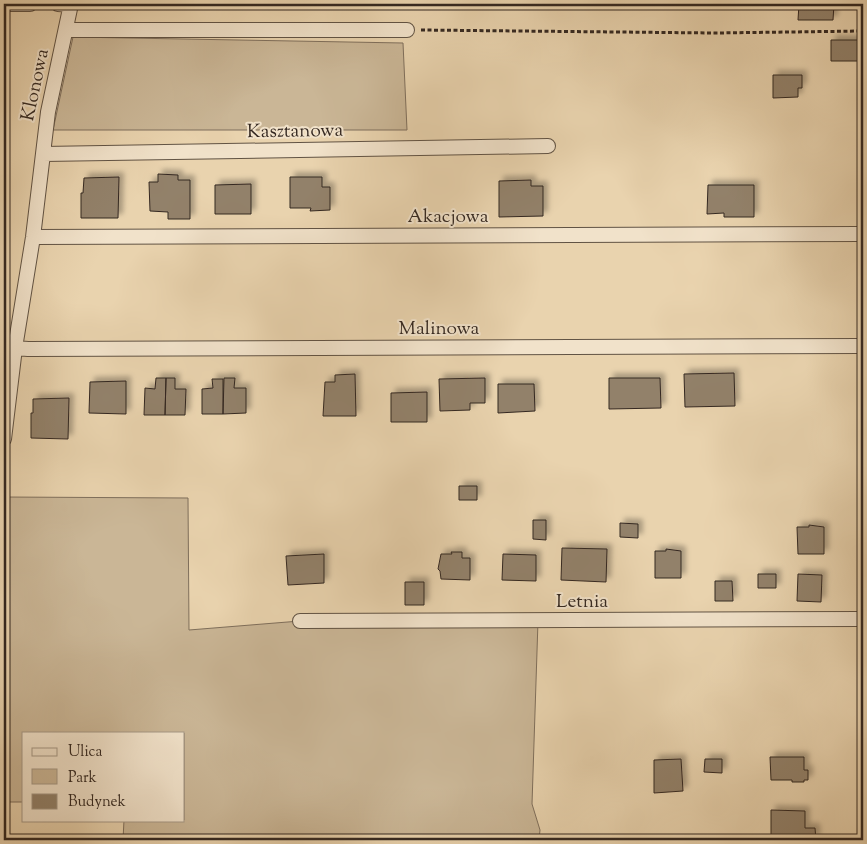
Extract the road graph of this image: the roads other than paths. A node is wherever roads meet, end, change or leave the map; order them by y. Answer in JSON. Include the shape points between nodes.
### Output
{"nodes":[{"id":1,"x":4,"y":4,"type":"edge"},
{"id":2,"x":30,"y":4,"type":"edge"},
{"id":3,"x":67,"y":4,"type":"edge"},
{"id":4,"x":67,"y":30,"type":"junction"},
{"id":5,"x":407,"y":30,"type":"road end"},
{"id":6,"x":548,"y":146,"type":"dead end"},
{"id":7,"x":43,"y":154,"type":"junction"},
{"id":8,"x":863,"y":234,"type":"edge"},
{"id":9,"x":33,"y":237,"type":"junction"},
{"id":10,"x":863,"y":346,"type":"edge"},
{"id":11,"x":15,"y":348,"type":"junction"},
{"id":12,"x":4,"y":439,"type":"edge"},
{"id":13,"x":863,"y":619,"type":"edge"},
{"id":14,"x":300,"y":621,"type":"dead end"}],
"edges":[{"from":1,"to":2,"type":"street"},
{"from":3,"to":4,"type":"street","name":"Klonowa"},
{"from":4,"to":5,"type":"street"},
{"from":4,"to":7,"type":"street","name":"Klonowa","via":[[48,112]]},
{"from":6,"to":7,"type":"street","name":"Kasztanowa"},
{"from":7,"to":9,"type":"street","name":"Klonowa"},
{"from":8,"to":9,"type":"street","name":"Akacjowa"},
{"from":9,"to":11,"type":"street","name":"Klonowa"},
{"from":10,"to":11,"type":"street","name":"Malinowa"},
{"from":11,"to":12,"type":"street","name":"Klonowa"},
{"from":13,"to":14,"type":"street","name":"Letnia"}]}
